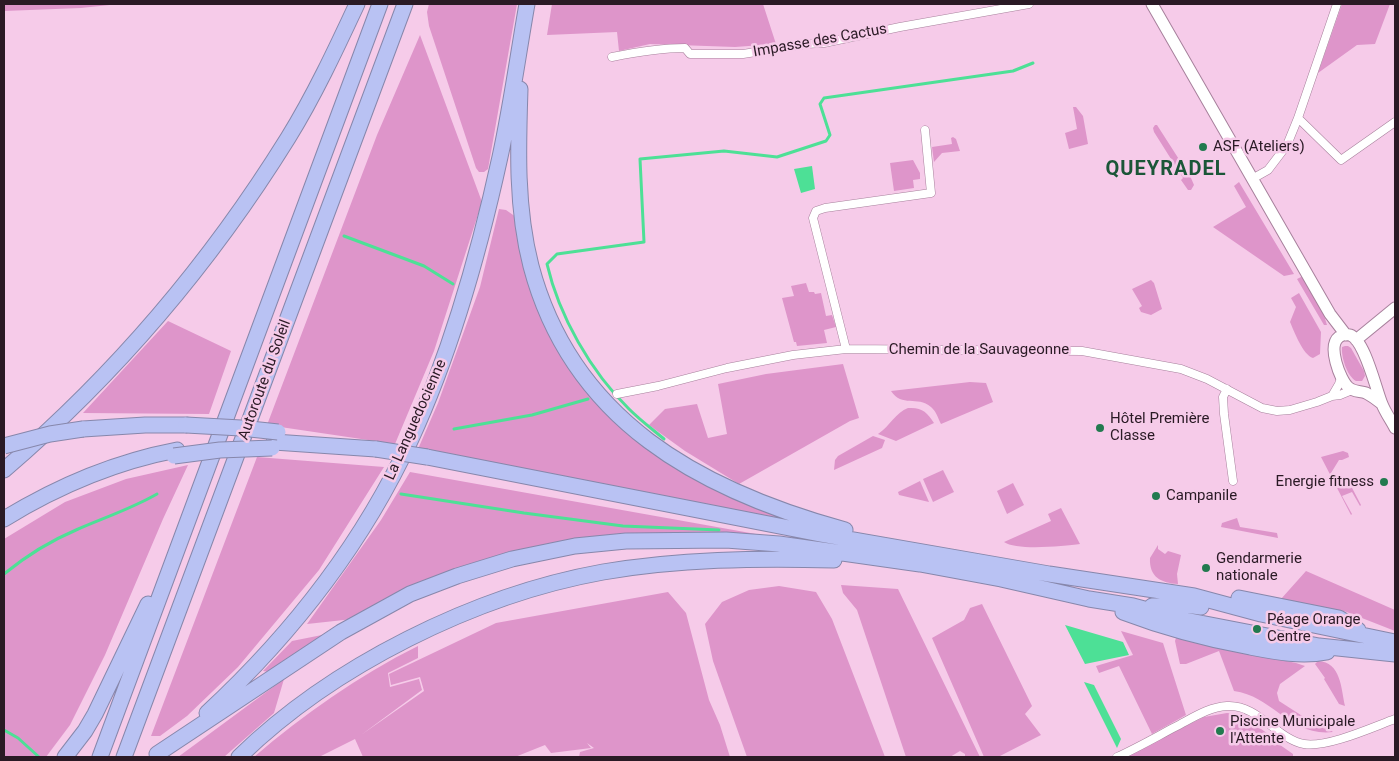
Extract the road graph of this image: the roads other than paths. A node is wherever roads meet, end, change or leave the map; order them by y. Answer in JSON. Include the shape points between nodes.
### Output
{"nodes":[{"id":1,"x":357,"y":4,"type":"edge"},
{"id":2,"x":380,"y":4,"type":"edge"},
{"id":3,"x":405,"y":4,"type":"edge"},
{"id":4,"x":527,"y":4,"type":"edge"},
{"id":5,"x":1029,"y":4,"type":"edge"},
{"id":6,"x":1152,"y":4,"type":"edge"},
{"id":7,"x":1337,"y":4,"type":"edge"},
{"id":8,"x":524,"y":23,"type":"junction"},
{"id":9,"x":612,"y":57,"type":"dead end"},
{"id":10,"x":1298,"y":118,"type":"junction"},
{"id":11,"x":1395,"y":122,"type":"edge"},
{"id":12,"x":925,"y":130,"type":"dead end"},
{"id":13,"x":1252,"y":179,"type":"junction"},
{"id":14,"x":1395,"y":308,"type":"edge"},
{"id":15,"x":1330,"y":314,"type":"junction"},
{"id":16,"x":1351,"y":338,"type":"junction"},
{"id":17,"x":1335,"y":341,"type":"junction"},
{"id":18,"x":846,"y":349,"type":"junction"},
{"id":19,"x":1342,"y":376,"type":"junction"},
{"id":20,"x":1373,"y":380,"type":"junction"},
{"id":21,"x":1227,"y":389,"type":"junction"},
{"id":22,"x":1356,"y":391,"type":"junction"},
{"id":23,"x":617,"y":394,"type":"dead end"},
{"id":24,"x":1332,"y":396,"type":"junction"},
{"id":25,"x":1382,"y":404,"type":"junction"},
{"id":26,"x":1395,"y":428,"type":"edge"},
{"id":27,"x":275,"y":441,"type":"junction"},
{"id":28,"x":4,"y":446,"type":"edge"},
{"id":29,"x":175,"y":453,"type":"junction"},
{"id":30,"x":4,"y":470,"type":"edge"},
{"id":31,"x":1233,"y":481,"type":"dead end"},
{"id":32,"x":192,"y":510,"type":"junction"},
{"id":33,"x":4,"y":519,"type":"edge"},
{"id":34,"x":4,"y":527,"type":"edge"},
{"id":35,"x":921,"y":557,"type":"junction"},
{"id":36,"x":900,"y":561,"type":"junction"},
{"id":37,"x":1089,"y":599,"type":"junction"},
{"id":38,"x":1133,"y":606,"type":"junction"},
{"id":39,"x":1348,"y":649,"type":"junction"},
{"id":40,"x":1395,"y":650,"type":"edge"},
{"id":41,"x":1324,"y":653,"type":"junction"},
{"id":42,"x":1395,"y":719,"type":"edge"},
{"id":43,"x":155,"y":756,"type":"edge"},
{"id":44,"x":65,"y":757,"type":"edge"},
{"id":45,"x":100,"y":757,"type":"edge"},
{"id":46,"x":124,"y":757,"type":"edge"},
{"id":47,"x":239,"y":757,"type":"edge"},
{"id":48,"x":1117,"y":757,"type":"edge"}],
"edges":[{"from":1,"to":30,"type":"highway","via":[[289,136],[212,250],[109,369]]},
{"from":2,"to":32,"type":"highway","name":"Autoroute du Soleil"},
{"from":3,"to":46,"type":"highway","name":"Autoroute du Soleil"},
{"from":4,"to":8,"type":"highway","name":"La Languedocienne"},
{"from":5,"to":9,"type":"street","name":"Impasse des Cactus","via":[[824,43],[743,54],[690,54],[685,48],[671,48]]},
{"from":6,"to":13,"type":"main road"},
{"from":7,"to":10,"type":"street"},
{"from":8,"to":35,"type":"highway","via":[[518,164],[526,241],[546,311],[572,360],[588,382],[646,439],[722,486],[760,503]]},
{"from":8,"to":43,"type":"highway","name":"La Languedocienne","via":[[500,156],[466,288],[437,375],[400,462],[339,562],[282,636],[217,704]]},
{"from":10,"to":11,"type":"street","via":[[1341,160]]},
{"from":10,"to":13,"type":"street","via":[[1283,151],[1268,170]]},
{"from":12,"to":18,"type":"street","via":[[931,192],[825,208],[816,211],[813,218]]},
{"from":13,"to":15,"type":"main road"},
{"from":14,"to":16,"type":"main road"},
{"from":15,"to":16,"type":"main road"},
{"from":15,"to":17,"type":"main road"},
{"from":16,"to":17,"type":"main road","via":[[1341,336]]},
{"from":16,"to":20,"type":"main road","via":[[1371,367]]},
{"from":17,"to":19,"type":"main road","via":[[1333,350]]},
{"from":18,"to":21,"type":"street","name":"Chemin de la Sauvageonne","via":[[1074,350],[1181,369]]},
{"from":18,"to":23,"type":"street","name":"Chemin de la Sauvageonne","via":[[756,362]]},
{"from":19,"to":22,"type":"main road","via":[[1346,384]]},
{"from":19,"to":24,"type":"street"},
{"from":20,"to":22,"type":"main road","via":[[1369,388]]},
{"from":20,"to":25,"type":"main road"},
{"from":21,"to":24,"type":"street","name":"Chemin de la Sauvageonne","via":[[1262,408],[1277,411]]},
{"from":21,"to":31,"type":"street","via":[[1224,414]]},
{"from":22,"to":24,"type":"street","name":"Chemin de la Sauvageonne"},
{"from":22,"to":25,"type":"main road"},
{"from":25,"to":26,"type":"main road"},
{"from":27,"to":28,"type":"highway","bridge":true,"via":[[241,428],[145,424],[50,434]]},
{"from":27,"to":29,"type":"highway","via":[[229,443]]},
{"from":27,"to":35,"type":"highway","bridge":true,"via":[[425,460],[820,534]]},
{"from":29,"to":33,"type":"highway","via":[[126,462],[86,476]]},
{"from":29,"to":34,"type":"highway","via":[[90,481],[46,501]]},
{"from":32,"to":44,"type":"highway","via":[[96,714]]},
{"from":32,"to":45,"type":"highway","name":"Autoroute du Soleil"},
{"from":35,"to":36,"type":"highway"},
{"from":35,"to":37,"type":"highway"},
{"from":35,"to":40,"type":"highway","via":[[1194,596],[1261,614],[1365,635]]},
{"from":36,"to":43,"type":"highway","via":[[726,540],[626,541],[575,546],[512,559],[433,584],[372,614]]},
{"from":36,"to":47,"type":"highway","via":[[701,560],[602,572],[546,586],[476,609],[398,644],[311,698]]},
{"from":37,"to":38,"type":"highway"},
{"from":37,"to":41,"type":"highway","via":[[1149,622],[1229,643],[1288,654]]},
{"from":38,"to":39,"type":"highway","via":[[1185,620]]},
{"from":38,"to":40,"type":"highway","via":[[1186,611]]},
{"from":38,"to":41,"type":"highway","via":[[1185,627]]},
{"from":39,"to":40,"type":"highway"},
{"from":39,"to":41,"type":"highway"},
{"from":42,"to":48,"type":"street","via":[[1331,742],[1307,745],[1290,738],[1250,711],[1228,706],[1194,717]]}]}
